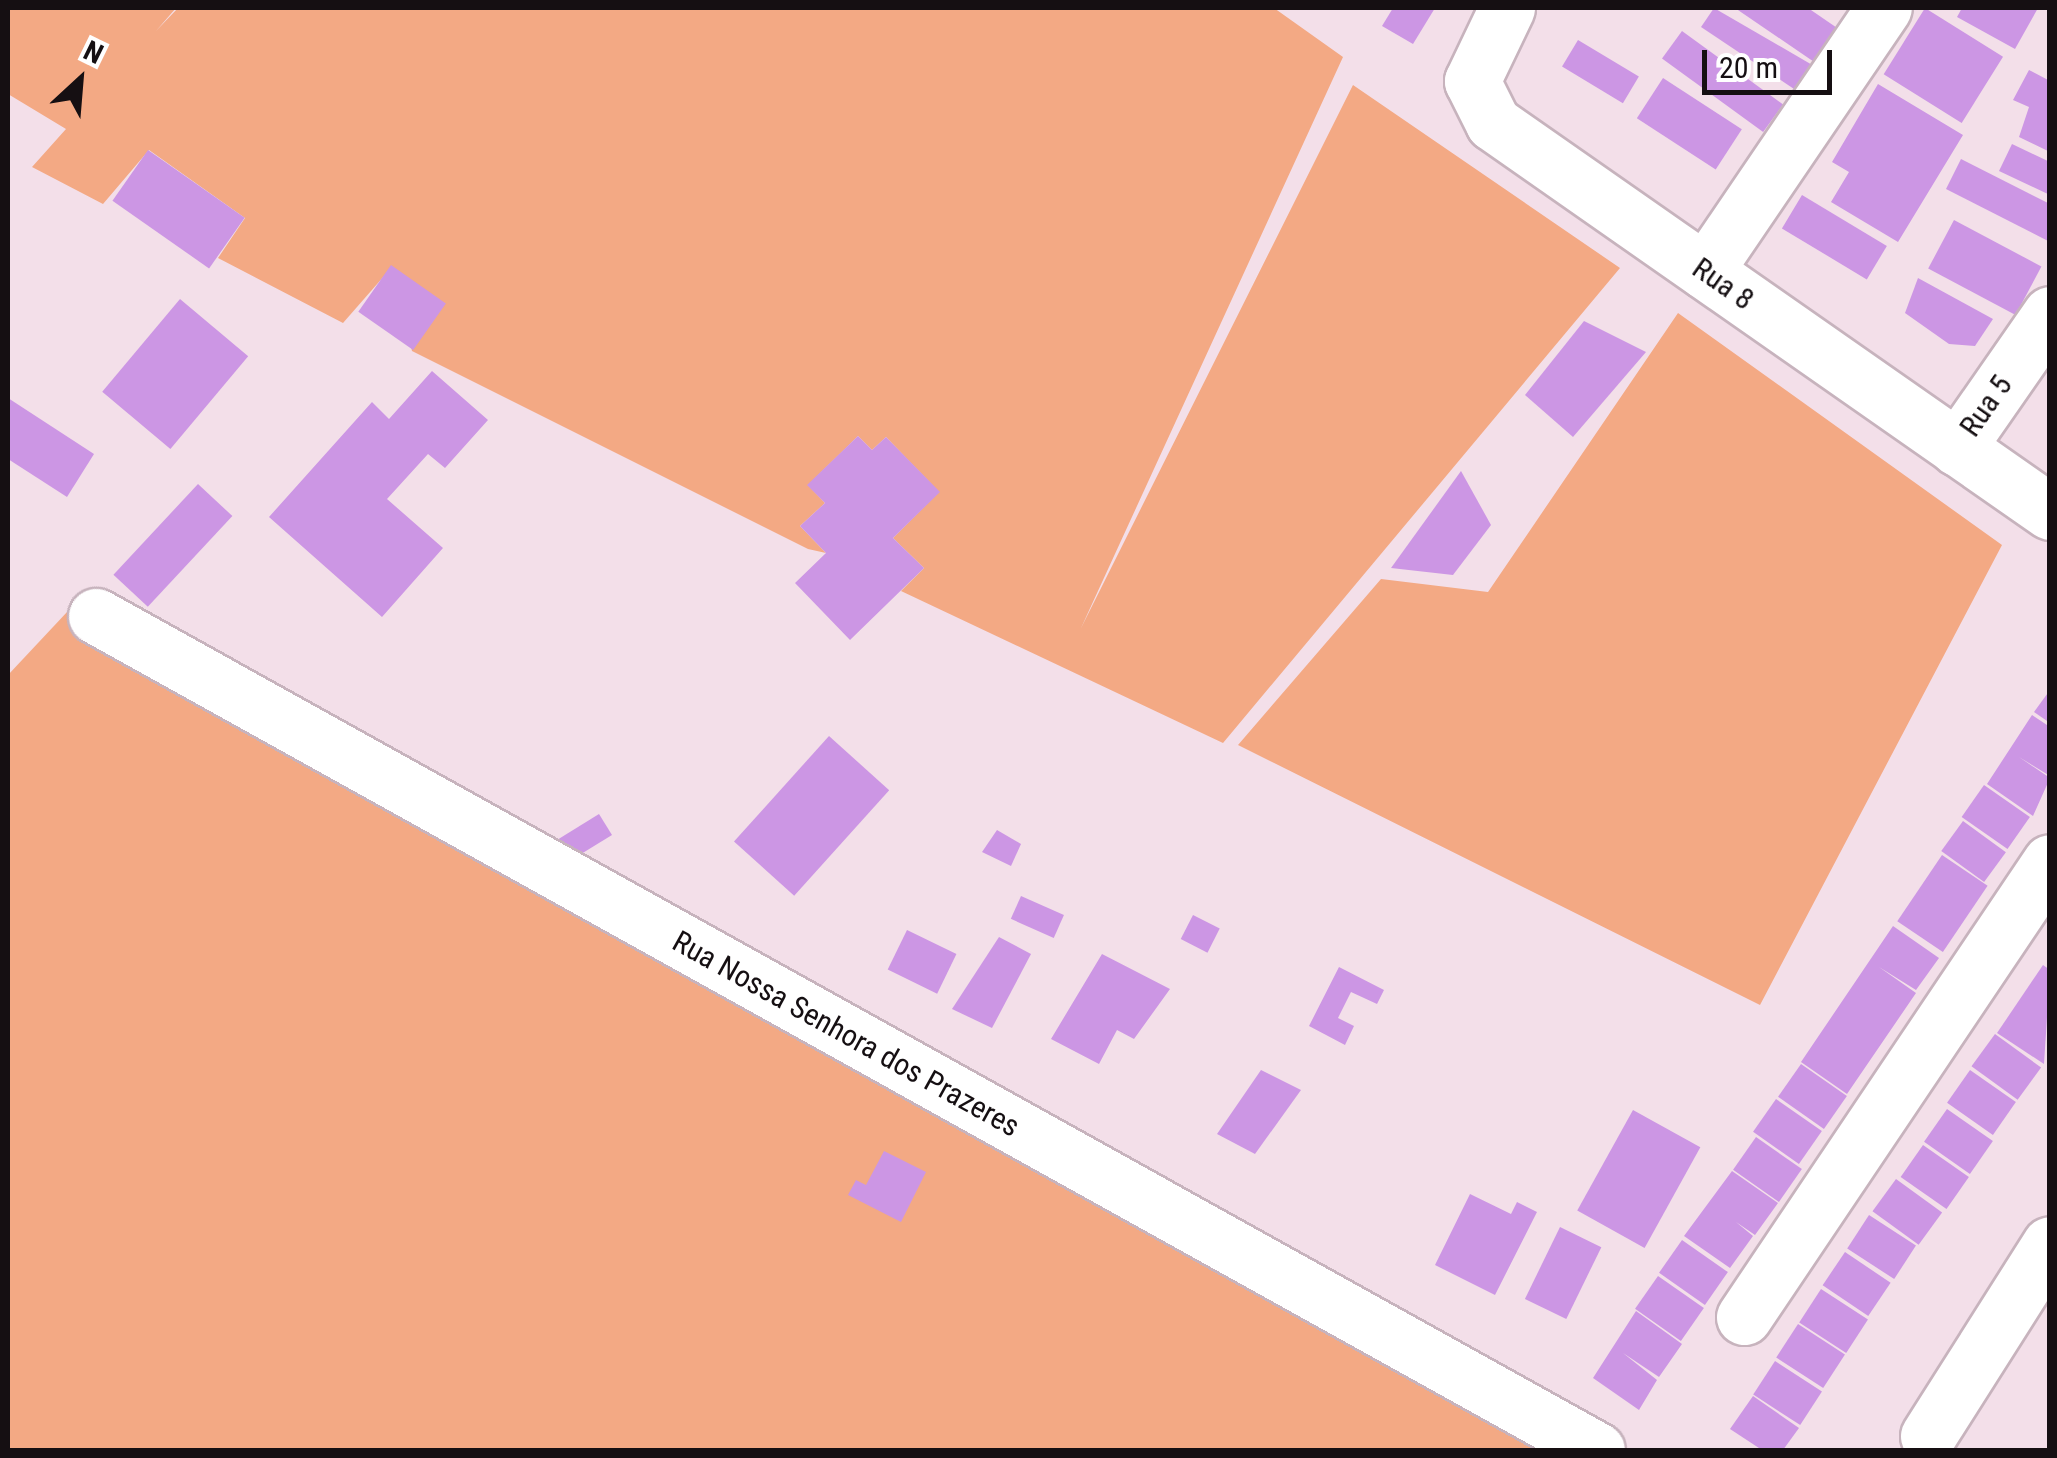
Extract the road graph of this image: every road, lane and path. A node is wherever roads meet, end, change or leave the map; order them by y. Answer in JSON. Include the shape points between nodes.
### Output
{"nodes":[{"id":1,"x":1884,"y":8,"type":"edge"},
{"id":2,"x":1503,"y":13,"type":"edge"},
{"id":3,"x":1706,"y":271,"type":"junction"},
{"id":4,"x":2050,"y":314,"type":"edge"},
{"id":5,"x":1957,"y":448,"type":"junction"},
{"id":6,"x":2050,"y":512,"type":"edge"},
{"id":7,"x":96,"y":616,"type":"dead end"},
{"id":8,"x":2050,"y":862,"type":"edge"},
{"id":9,"x":2050,"y":1244,"type":"edge"},
{"id":10,"x":1744,"y":1317,"type":"dead end"},
{"id":11,"x":1928,"y":1436,"type":"dead end"},
{"id":12,"x":1596,"y":1450,"type":"edge"}],
"edges":[{"from":1,"to":3,"type":"street"},
{"from":2,"to":3,"type":"street","name":"Rua 8","via":[[1472,81],[1493,123]]},
{"from":3,"to":5,"type":"street","name":"Rua 8"},
{"from":4,"to":5,"type":"street","name":"Rua 5"},
{"from":5,"to":6,"type":"street","name":"Rua 8"},
{"from":7,"to":12,"type":"street","name":"Rua Nossa Senhora dos Prazeres"},
{"from":8,"to":10,"type":"street"},
{"from":9,"to":11,"type":"street"}]}
